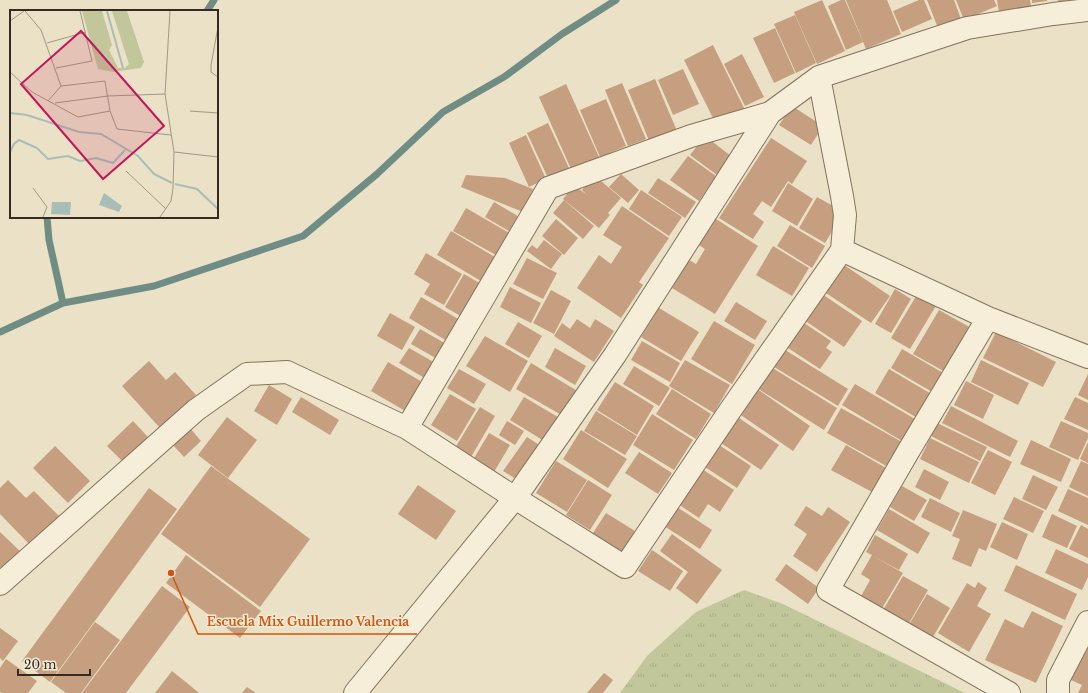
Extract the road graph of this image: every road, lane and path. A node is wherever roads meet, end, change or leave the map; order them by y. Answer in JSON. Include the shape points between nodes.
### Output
{"nodes":[{"id":1,"x":1088,"y":10,"type":"edge"},
{"id":2,"x":819,"y":77,"type":"junction"},
{"id":3,"x":770,"y":113,"type":"junction"},
{"id":4,"x":842,"y":250,"type":"junction"},
{"id":5,"x":988,"y":318,"type":"junction"},
{"id":6,"x":1088,"y":357,"type":"edge"},
{"id":7,"x":407,"y":428,"type":"junction"},
{"id":8,"x":515,"y":498,"type":"junction"},
{"id":9,"x":0,"y":584,"type":"edge"},
{"id":10,"x":1088,"y":622,"type":"edge"},
{"id":11,"x":355,"y":693,"type":"edge"},
{"id":12,"x":1009,"y":693,"type":"edge"},
{"id":13,"x":1058,"y":693,"type":"edge"}],
"edges":[{"from":1,"to":2,"type":"street","via":[[967,28]]},
{"from":2,"to":3,"type":"street"},
{"from":2,"to":4,"type":"street","via":[[845,215]]},
{"from":3,"to":7,"type":"street","via":[[691,136],[548,188]]},
{"from":3,"to":8,"type":"street","via":[[615,355]]},
{"from":4,"to":5,"type":"street"},
{"from":4,"to":8,"type":"street","via":[[625,567]]},
{"from":5,"to":6,"type":"street"},
{"from":5,"to":12,"type":"street","via":[[828,590]]},
{"from":7,"to":8,"type":"street"},
{"from":7,"to":9,"type":"street","via":[[287,372],[247,374],[196,410]]},
{"from":8,"to":11,"type":"street"},
{"from":10,"to":13,"type":"street","via":[[1058,680]]}]}
